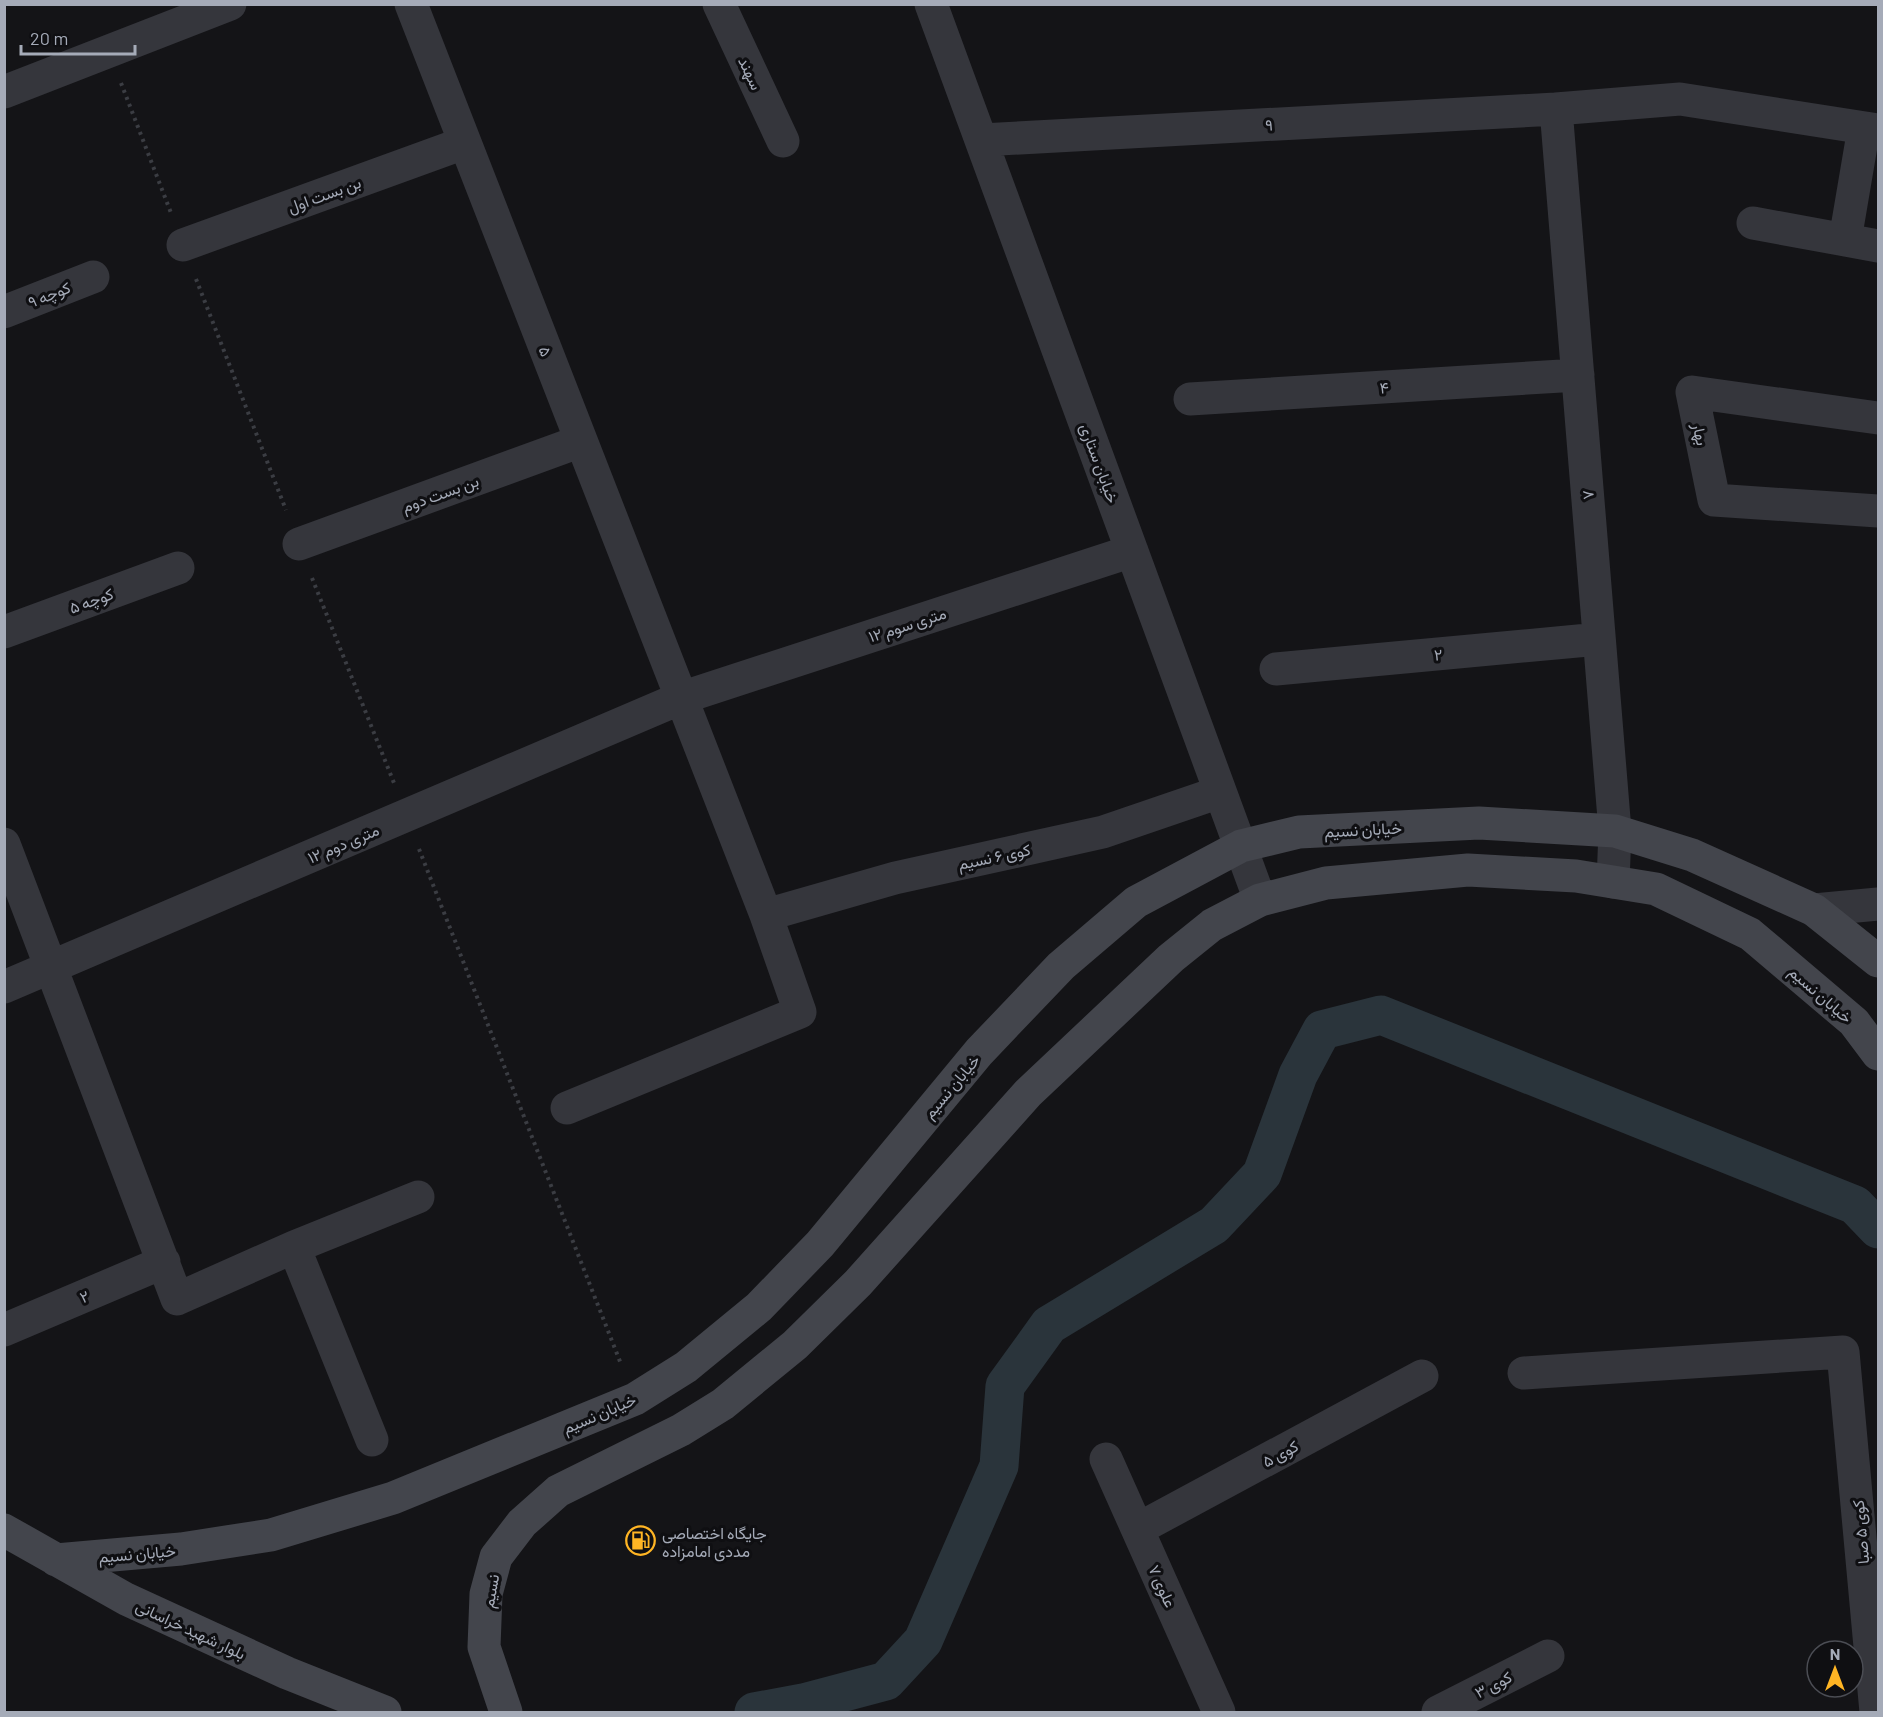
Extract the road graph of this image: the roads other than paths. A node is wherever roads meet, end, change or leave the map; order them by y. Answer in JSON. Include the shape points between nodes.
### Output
{"nodes":[{"id":1,"x":411,"y":4,"type":"edge"},
{"id":2,"x":718,"y":4,"type":"edge"},
{"id":3,"x":225,"y":6,"type":"edge"},
{"id":4,"x":938,"y":12,"type":"edge"},
{"id":5,"x":4,"y":92,"type":"edge"},
{"id":6,"x":1556,"y":109,"type":"junction"},
{"id":7,"x":1871,"y":129,"type":"edge"},
{"id":8,"x":981,"y":140,"type":"junction"},
{"id":9,"x":783,"y":141,"type":"dead end"},
{"id":10,"x":464,"y":143,"type":"junction"},
{"id":11,"x":1753,"y":223,"type":"dead end"},
{"id":12,"x":1845,"y":240,"type":"junction"},
{"id":13,"x":183,"y":245,"type":"road end"},
{"id":14,"x":1878,"y":246,"type":"edge"},
{"id":15,"x":93,"y":277,"type":"dead end"},
{"id":16,"x":4,"y":312,"type":"edge"},
{"id":17,"x":1578,"y":375,"type":"junction"},
{"id":18,"x":1190,"y":399,"type":"dead end"},
{"id":19,"x":1878,"y":418,"type":"edge"},
{"id":20,"x":581,"y":441,"type":"junction"},
{"id":21,"x":1878,"y":512,"type":"edge"},
{"id":22,"x":299,"y":544,"type":"road end"},
{"id":23,"x":1132,"y":551,"type":"junction"},
{"id":24,"x":178,"y":568,"type":"dead end"},
{"id":25,"x":4,"y":632,"type":"edge"},
{"id":26,"x":1599,"y":639,"type":"junction"},
{"id":27,"x":1276,"y":669,"type":"dead end"},
{"id":28,"x":681,"y":698,"type":"junction"},
{"id":29,"x":1220,"y":792,"type":"junction"},
{"id":30,"x":1615,"y":831,"type":"junction"},
{"id":31,"x":4,"y":844,"type":"edge"},
{"id":32,"x":1241,"y":846,"type":"junction"},
{"id":33,"x":1613,"y":882,"type":"junction"},
{"id":34,"x":1260,"y":900,"type":"junction"},
{"id":35,"x":1878,"y":904,"type":"edge"},
{"id":36,"x":1814,"y":910,"type":"junction"},
{"id":37,"x":766,"y":915,"type":"junction"},
{"id":38,"x":1878,"y":961,"type":"edge"},
{"id":39,"x":51,"y":967,"type":"junction"},
{"id":40,"x":4,"y":987,"type":"edge"},
{"id":41,"x":1878,"y":1054,"type":"edge"},
{"id":42,"x":567,"y":1108,"type":"dead end"},
{"id":43,"x":418,"y":1197,"type":"dead end"},
{"id":44,"x":294,"y":1247,"type":"junction"},
{"id":45,"x":164,"y":1263,"type":"junction"},
{"id":46,"x":4,"y":1330,"type":"edge"},
{"id":47,"x":1524,"y":1372,"type":"dead end"},
{"id":48,"x":1422,"y":1376,"type":"dead end"},
{"id":49,"x":372,"y":1440,"type":"dead end"},
{"id":50,"x":1106,"y":1459,"type":"dead end"},
{"id":51,"x":558,"y":1491,"type":"joint"},
{"id":52,"x":1138,"y":1529,"type":"junction"},
{"id":53,"x":4,"y":1530,"type":"edge"},
{"id":54,"x":56,"y":1560,"type":"junction"},
{"id":55,"x":1548,"y":1656,"type":"dead end"},
{"id":56,"x":1875,"y":1659,"type":"edge"},
{"id":57,"x":384,"y":1713,"type":"edge"},
{"id":58,"x":506,"y":1713,"type":"edge"},
{"id":59,"x":1219,"y":1713,"type":"edge"},
{"id":60,"x":1438,"y":1713,"type":"edge"},
{"id":61,"x":1876,"y":1713,"type":"edge"}],
"edges":[{"from":1,"to":10,"type":"street","name":"۵"},
{"from":2,"to":9,"type":"street","name":"سهند"},
{"from":3,"to":5,"type":"street"},
{"from":4,"to":8,"type":"street","name":"خیابان ستاری"},
{"from":6,"to":7,"type":"street","name":"۹","via":[[1680,99]]},
{"from":6,"to":8,"type":"street","name":"۹"},
{"from":6,"to":17,"type":"street","name":"۷"},
{"from":7,"to":12,"type":"street"},
{"from":8,"to":23,"type":"street","name":"خیابان ستاری"},
{"from":10,"to":13,"type":"street","name":"بن بست اول"},
{"from":10,"to":20,"type":"street","name":"۵"},
{"from":11,"to":12,"type":"street"},
{"from":12,"to":14,"type":"street"},
{"from":15,"to":16,"type":"street","name":"کوچه ۹"},
{"from":17,"to":18,"type":"street","name":"۴"},
{"from":17,"to":26,"type":"street","name":"۷"},
{"from":19,"to":21,"type":"street","name":"بهار","via":[[1692,392],[1714,500]]},
{"from":20,"to":22,"type":"street","name":"بن بست دوم"},
{"from":20,"to":28,"type":"street","name":"۵"},
{"from":23,"to":28,"type":"street","name":"۱۲ متری سوم"},
{"from":23,"to":29,"type":"street","name":"خیابان ستاری"},
{"from":24,"to":25,"type":"street","name":"کوچه ۵"},
{"from":26,"to":27,"type":"street","name":"۲"},
{"from":26,"to":30,"type":"street","name":"۷"},
{"from":28,"to":37,"type":"street","name":"۵"},
{"from":28,"to":39,"type":"street","name":"۱۲ متری دوم"},
{"from":29,"to":32,"type":"street","name":"خیابان ستاری"},
{"from":29,"to":37,"type":"street","name":"کوی ۶ نسیم","via":[[1103,832],[895,878]]},
{"from":30,"to":32,"type":"main road","name":"خیابان نسیم","via":[[1479,823],[1299,832]]},
{"from":30,"to":33,"type":"street","name":"۷"},
{"from":30,"to":36,"type":"main road","name":"خیابان نسیم","via":[[1692,855]]},
{"from":31,"to":39,"type":"street"},
{"from":32,"to":34,"type":"street","name":"خیابان ستاری"},
{"from":32,"to":54,"type":"main road","name":"خیابان نسیم","via":[[1136,902],[1061,966],[980,1052],[820,1244],[759,1306],[686,1368],[634,1399],[393,1498],[271,1535],[181,1549]]},
{"from":33,"to":34,"type":"main road","name":"خیابان نسیم","via":[[1468,870],[1326,883]]},
{"from":33,"to":41,"type":"main road","name":"خیابان نسیم","via":[[1656,889],[1750,934],[1854,1022]]},
{"from":34,"to":51,"type":"main road","name":"خیابان نسیم","via":[[1212,926],[1171,958],[1029,1093],[858,1283],[795,1346],[723,1404],[681,1430]]},
{"from":35,"to":36,"type":"street"},
{"from":36,"to":38,"type":"main road","name":"خیابان نسیم"},
{"from":37,"to":42,"type":"street","name":"۵","via":[[800,1012]]},
{"from":39,"to":40,"type":"street","name":"۱۲ متری دوم"},
{"from":39,"to":45,"type":"street"},
{"from":43,"to":44,"type":"street"},
{"from":44,"to":45,"type":"street","via":[[177,1299]]},
{"from":44,"to":49,"type":"street"},
{"from":45,"to":46,"type":"street","name":"۲"},
{"from":47,"to":56,"type":"street","name":"کوی ۵ صبا","via":[[1843,1352]]},
{"from":48,"to":52,"type":"street","name":"کوی ۵"},
{"from":50,"to":52,"type":"street","name":"علوی ۷"},
{"from":51,"to":58,"type":"main road","name":"نسیم","via":[[522,1523],[496,1557],[486,1594],[484,1647]]},
{"from":52,"to":59,"type":"street","name":"علوی ۷"},
{"from":53,"to":54,"type":"main road","name":"بلوار شهید خراسانی"},
{"from":54,"to":57,"type":"main road","name":"بلوار شهید خراسانی","via":[[126,1599]]},
{"from":55,"to":60,"type":"street","name":"کوی ۳"},
{"from":56,"to":61,"type":"street","name":"کوی ۵ صبا"}]}
